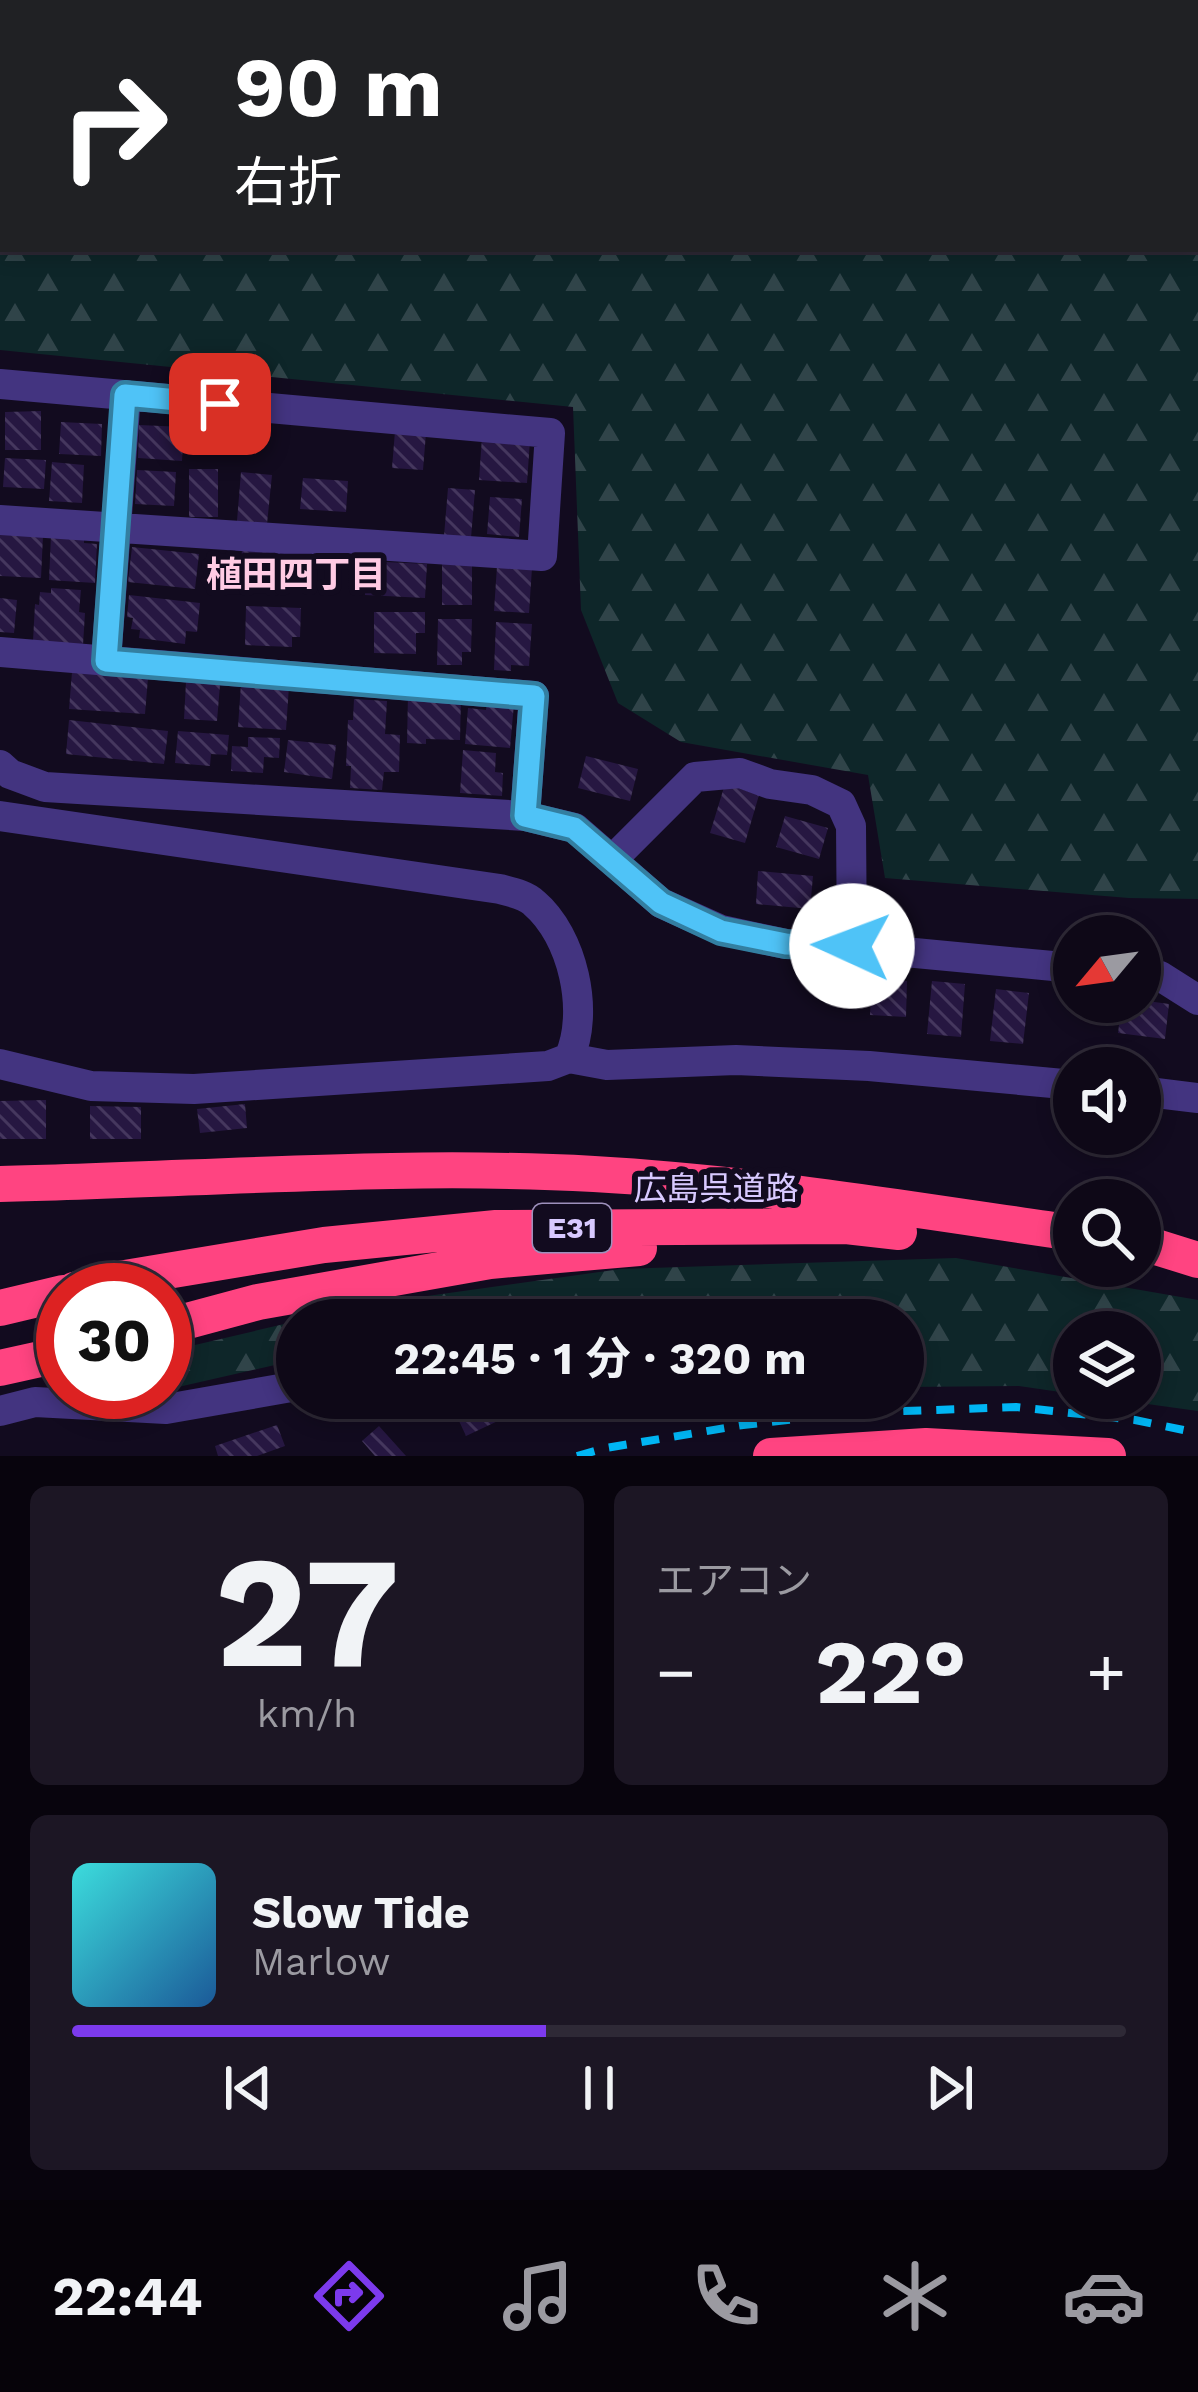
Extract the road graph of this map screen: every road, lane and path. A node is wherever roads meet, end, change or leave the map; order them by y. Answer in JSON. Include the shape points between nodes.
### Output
{"nodes":[{"id":1,"x":0,"y":384,"type":"edge"},
{"id":2,"x":125,"y":395,"type":"junction"},
{"id":3,"x":0,"y":520,"type":"edge"},
{"id":4,"x":116,"y":528,"type":"junction"},
{"id":5,"x":0,"y":652,"type":"edge"},
{"id":6,"x":106,"y":661,"type":"junction"},
{"id":7,"x":0,"y":765,"type":"edge"},
{"id":8,"x":0,"y":816,"type":"edge"},
{"id":9,"x":525,"y":816,"type":"junction"},
{"id":10,"x":612,"y":860,"type":"junction"},
{"id":11,"x":852,"y":946,"type":"junction"},
{"id":12,"x":1053,"y":966,"type":"edge"},
{"id":13,"x":1161,"y":977,"type":"edge"},
{"id":14,"x":1198,"y":1000,"type":"edge"},
{"id":15,"x":569,"y":1058,"type":"junction"},
{"id":16,"x":0,"y":1064,"type":"edge"},
{"id":17,"x":1053,"y":1083,"type":"edge"},
{"id":18,"x":1161,"y":1094,"type":"edge"},
{"id":19,"x":1198,"y":1098,"type":"edge"},
{"id":20,"x":0,"y":1184,"type":"edge"},
{"id":21,"x":846,"y":1226,"type":"junction"},
{"id":22,"x":1053,"y":1230,"type":"edge"},
{"id":23,"x":1161,"y":1249,"type":"edge"},
{"id":24,"x":1053,"y":1250,"type":"edge"},
{"id":25,"x":1198,"y":1260,"type":"edge"},
{"id":26,"x":1161,"y":1266,"type":"edge"},
{"id":27,"x":192,"y":1267,"type":"edge"},
{"id":28,"x":1198,"y":1273,"type":"edge"},
{"id":29,"x":36,"y":1299,"type":"edge"},
{"id":30,"x":0,"y":1308,"type":"edge"},
{"id":31,"x":192,"y":1320,"type":"edge"},
{"id":32,"x":36,"y":1360,"type":"edge"},
{"id":33,"x":0,"y":1368,"type":"edge"},
{"id":34,"x":276,"y":1389,"type":"edge"},
{"id":35,"x":0,"y":1411,"type":"edge"},
{"id":36,"x":771,"y":1456,"type":"edge"},
{"id":37,"x":1108,"y":1456,"type":"edge"}],
"edges":[{"from":1,"to":2,"type":"street"},
{"from":2,"to":4,"type":"street"},
{"from":2,"to":4,"type":"street","via":[[550,434],[542,556]]},
{"from":3,"to":4,"type":"street"},
{"from":4,"to":6,"type":"street"},
{"from":5,"to":6,"type":"street"},
{"from":6,"to":9,"type":"street","via":[[534,696]]},
{"from":7,"to":9,"type":"street","via":[[45,787]]},
{"from":8,"to":15,"type":"street","via":[[531,899],[569,951],[577,1040]]},
{"from":9,"to":10,"type":"street","via":[[574,828]]},
{"from":10,"to":11,"type":"street","via":[[661,903],[721,931]]},
{"from":10,"to":11,"type":"street","via":[[695,777],[740,773],[812,790],[841,805],[851,826]]},
{"from":11,"to":12,"type":"street"},
{"from":13,"to":14,"type":"street"},
{"from":15,"to":16,"type":"street","via":[[548,1066],[194,1089],[91,1086]]},
{"from":15,"to":17,"type":"street","via":[[869,1066]]},
{"from":18,"to":19,"type":"street"},
{"from":20,"to":22,"type":"highway","via":[[592,1174],[729,1184]]},
{"from":21,"to":24,"type":"highway","name":"広島呉道路","number":"E31"},
{"from":21,"to":27,"type":"highway","name":"広島呉道路","number":"E31","via":[[496,1228]]},
{"from":21,"to":31,"type":"highway","via":[[490,1261]]},
{"from":23,"to":25,"type":"highway"},
{"from":26,"to":28,"type":"highway"},
{"from":29,"to":30,"type":"highway"},
{"from":32,"to":33,"type":"highway"},
{"from":34,"to":35,"type":"street","via":[[166,1408],[35,1402]]},
{"from":36,"to":37,"type":"highway","via":[[926,1446]]}]}
